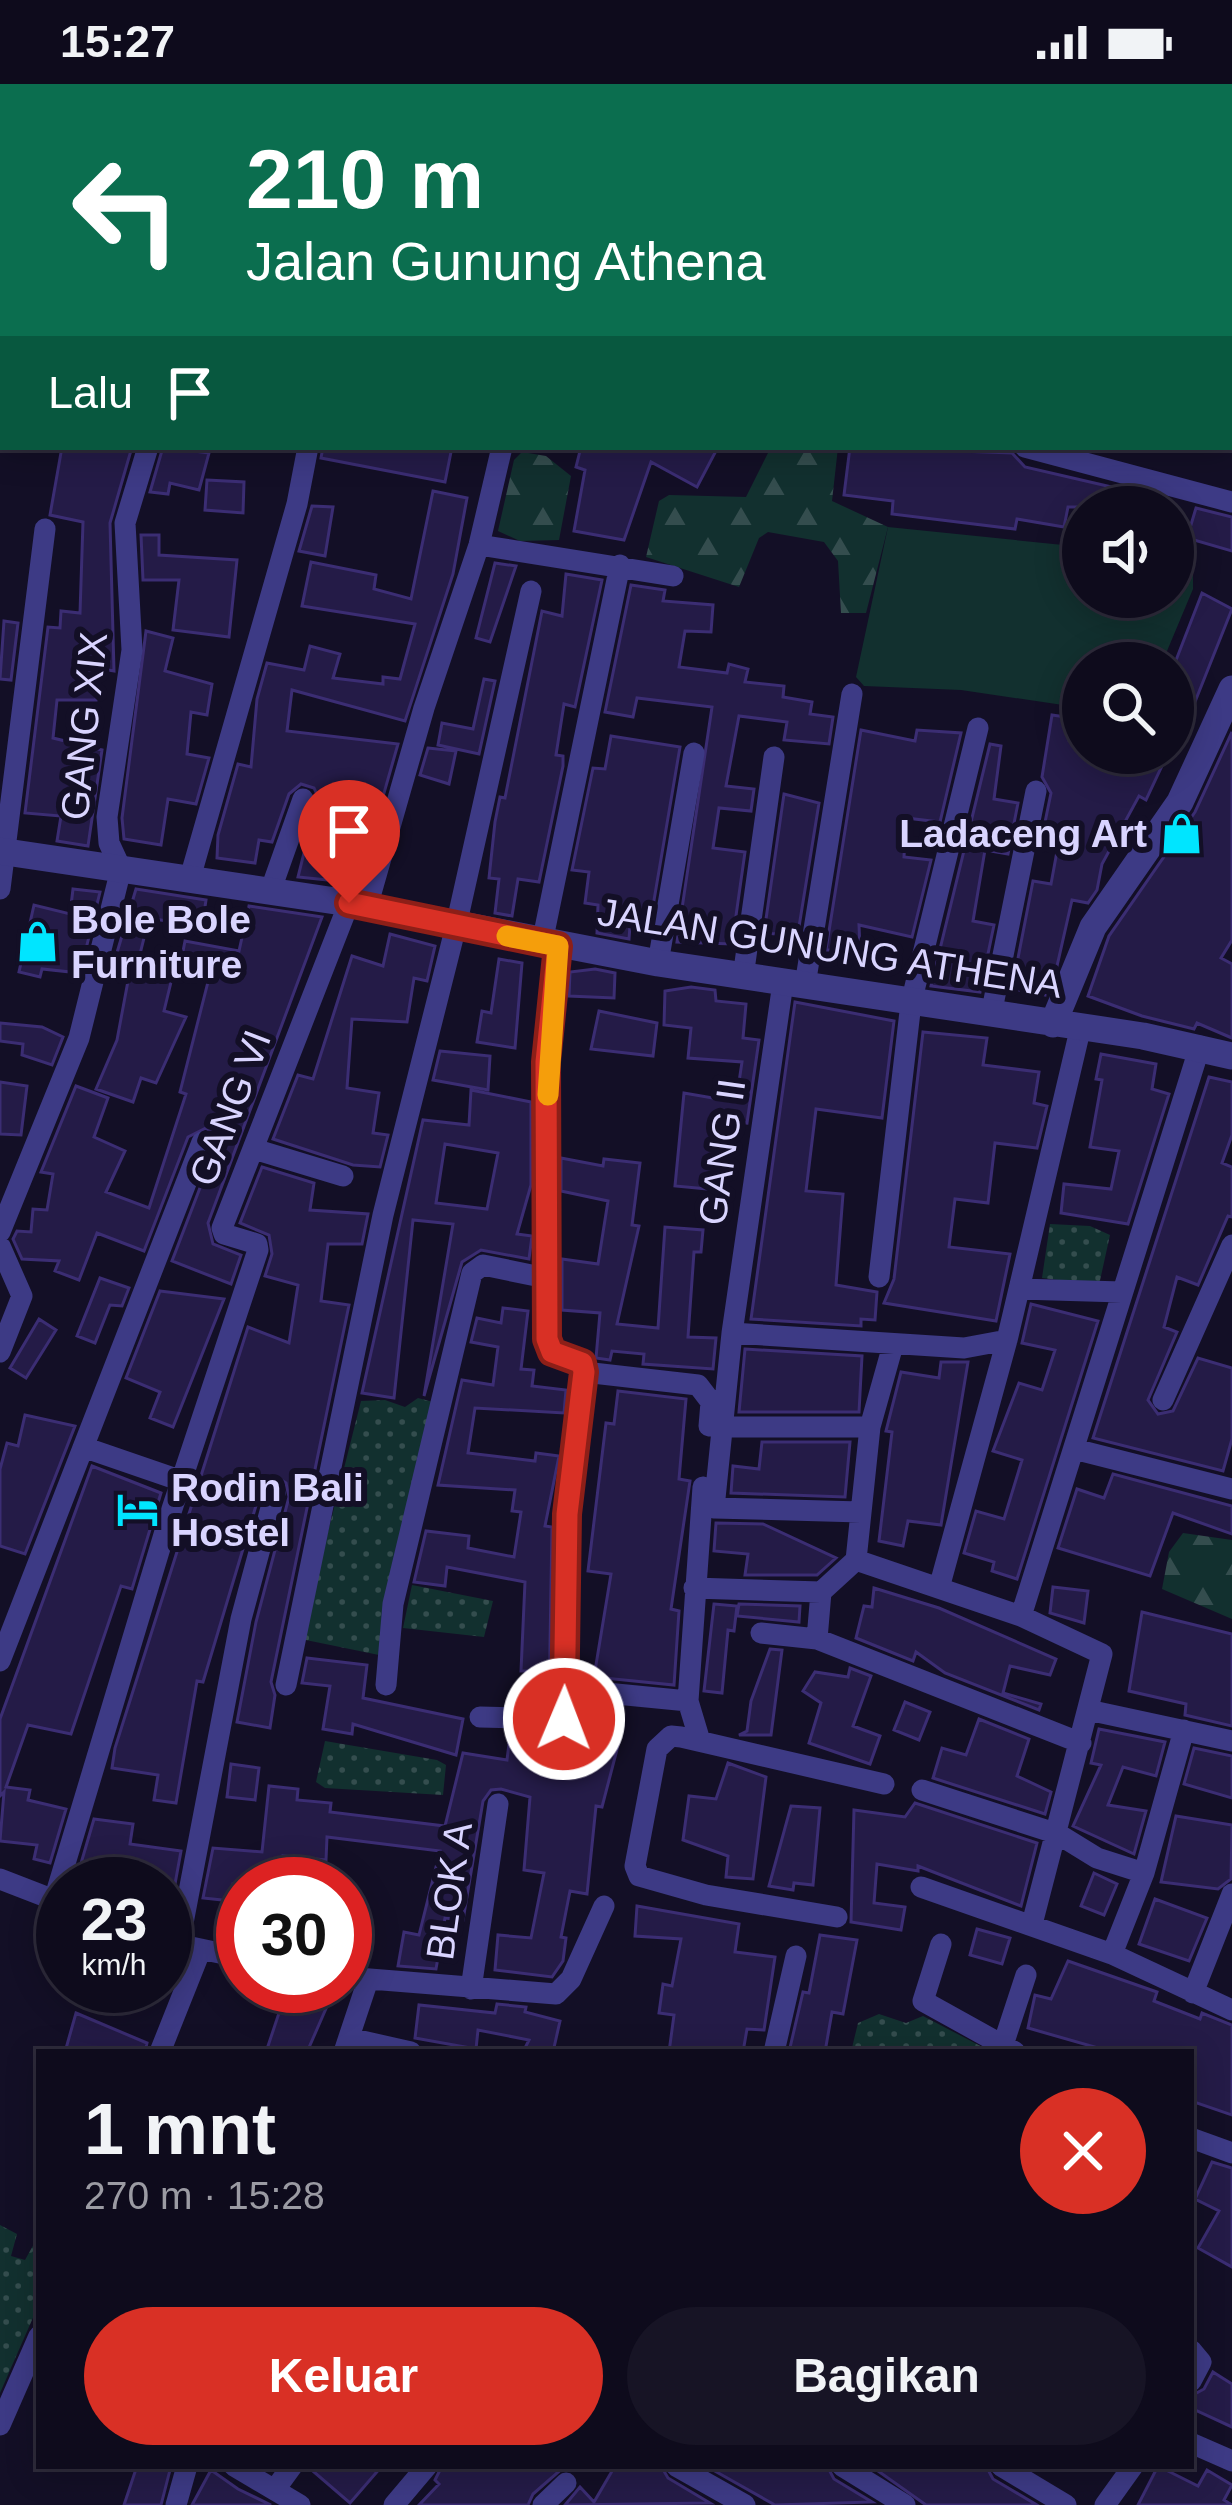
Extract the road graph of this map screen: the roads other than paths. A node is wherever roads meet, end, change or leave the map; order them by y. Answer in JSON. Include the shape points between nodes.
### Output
{"nodes":[{"id":1,"x":147,"y":450,"type":"edge"},
{"id":2,"x":307,"y":450,"type":"edge"},
{"id":3,"x":501,"y":450,"type":"edge"},
{"id":4,"x":1036,"y":450,"type":"edge"},
{"id":5,"x":1232,"y":502,"type":"edge"},
{"id":6,"x":45,"y":529,"type":"dead end"},
{"id":7,"x":479,"y":545,"type":"junction"},
{"id":8,"x":620,"y":565,"type":"junction"},
{"id":9,"x":673,"y":576,"type":"dead end"},
{"id":10,"x":531,"y":591,"type":"dead end"},
{"id":11,"x":1232,"y":689,"type":"edge"},
{"id":12,"x":852,"y":694,"type":"dead end"},
{"id":13,"x":979,"y":728,"type":"dead end"},
{"id":14,"x":694,"y":753,"type":"dead end"},
{"id":15,"x":774,"y":757,"type":"dead end"},
{"id":16,"x":1036,"y":791,"type":"dead end"},
{"id":17,"x":303,"y":799,"type":"dead end"},
{"id":18,"x":4,"y":851,"type":"edge"},
{"id":19,"x":121,"y":869,"type":"junction"},
{"id":20,"x":190,"y":878,"type":"junction"},
{"id":21,"x":0,"y":889,"type":"edge"},
{"id":22,"x":270,"y":892,"type":"junction"},
{"id":23,"x":358,"y":905,"type":"junction"},
{"id":24,"x":457,"y":926,"type":"junction"},
{"id":25,"x":550,"y":944,"type":"junction"},
{"id":26,"x":658,"y":963,"type":"junction"},
{"id":27,"x":743,"y":976,"type":"junction"},
{"id":28,"x":794,"y":984,"type":"junction"},
{"id":29,"x":911,"y":1003,"type":"junction"},
{"id":30,"x":992,"y":1016,"type":"junction"},
{"id":31,"x":1067,"y":1025,"type":"junction"},
{"id":32,"x":1200,"y":1046,"type":"junction"},
{"id":33,"x":1232,"y":1056,"type":"edge"},
{"id":34,"x":202,"y":1142,"type":"dead end"},
{"id":35,"x":254,"y":1149,"type":"junction"},
{"id":36,"x":343,"y":1176,"type":"dead end"},
{"id":37,"x":0,"y":1232,"type":"edge"},
{"id":38,"x":1232,"y":1245,"type":"edge"},
{"id":39,"x":0,"y":1246,"type":"edge"},
{"id":40,"x":546,"y":1277,"type":"junction"},
{"id":41,"x":879,"y":1277,"type":"dead end"},
{"id":42,"x":1019,"y":1289,"type":"junction"},
{"id":43,"x":1122,"y":1292,"type":"junction"},
{"id":44,"x":731,"y":1333,"type":"junction"},
{"id":45,"x":1007,"y":1340,"type":"junction"},
{"id":46,"x":893,"y":1345,"type":"junction"},
{"id":47,"x":0,"y":1352,"type":"edge"},
{"id":48,"x":584,"y":1372,"type":"junction"},
{"id":49,"x":1163,"y":1400,"type":"dead end"},
{"id":50,"x":723,"y":1427,"type":"junction"},
{"id":51,"x":870,"y":1427,"type":"junction"},
{"id":52,"x":86,"y":1448,"type":"junction"},
{"id":53,"x":1074,"y":1449,"type":"junction"},
{"id":54,"x":182,"y":1481,"type":"junction"},
{"id":55,"x":1232,"y":1489,"type":"edge"},
{"id":56,"x":274,"y":1492,"type":"dead end"},
{"id":57,"x":861,"y":1512,"type":"junction"},
{"id":58,"x":856,"y":1560,"type":"junction"},
{"id":59,"x":694,"y":1588,"type":"junction"},
{"id":60,"x":939,"y":1588,"type":"junction"},
{"id":61,"x":821,"y":1592,"type":"junction"},
{"id":62,"x":1021,"y":1616,"type":"junction"},
{"id":63,"x":761,"y":1633,"type":"dead end"},
{"id":64,"x":818,"y":1639,"type":"junction"},
{"id":65,"x":0,"y":1661,"type":"edge"},
{"id":66,"x":286,"y":1685,"type":"dead end"},
{"id":67,"x":386,"y":1685,"type":"dead end"},
{"id":68,"x":566,"y":1688,"type":"junction"},
{"id":69,"x":688,"y":1701,"type":"junction"},
{"id":70,"x":1088,"y":1710,"type":"junction"},
{"id":71,"x":480,"y":1717,"type":"dead end"},
{"id":72,"x":1184,"y":1730,"type":"junction"},
{"id":73,"x":700,"y":1741,"type":"junction"},
{"id":74,"x":1232,"y":1741,"type":"edge"},
{"id":75,"x":1081,"y":1743,"type":"junction"},
{"id":76,"x":884,"y":1784,"type":"dead end"},
{"id":77,"x":922,"y":1790,"type":"dead end"},
{"id":78,"x":498,"y":1804,"type":"dead end"},
{"id":79,"x":1058,"y":1834,"type":"junction"},
{"id":80,"x":71,"y":1857,"type":"edge"},
{"id":81,"x":1144,"y":1873,"type":"junction"},
{"id":82,"x":0,"y":1879,"type":"edge"},
{"id":83,"x":921,"y":1888,"type":"dead end"},
{"id":84,"x":192,"y":1889,"type":"edge"},
{"id":85,"x":36,"y":1893,"type":"edge"},
{"id":86,"x":604,"y":1906,"type":"dead end"},
{"id":87,"x":1230,"y":1907,"type":"edge"},
{"id":88,"x":837,"y":1917,"type":"dead end"},
{"id":89,"x":1032,"y":1924,"type":"junction"},
{"id":90,"x":940,"y":1945,"type":"dead end"},
{"id":91,"x":1112,"y":1954,"type":"junction"},
{"id":92,"x":796,"y":1956,"type":"dead end"},
{"id":93,"x":1026,"y":1975,"type":"dead end"},
{"id":94,"x":372,"y":1980,"type":"edge"},
{"id":95,"x":471,"y":1989,"type":"junction"},
{"id":96,"x":1193,"y":1993,"type":"junction"},
{"id":97,"x":1232,"y":2010,"type":"edge"},
{"id":98,"x":168,"y":2013,"type":"edge"},
{"id":99,"x":351,"y":2013,"type":"edge"},
{"id":100,"x":347,"y":2045,"type":"edge"},
{"id":101,"x":161,"y":2049,"type":"edge"},
{"id":102,"x":384,"y":2049,"type":"edge"},
{"id":103,"x":775,"y":2049,"type":"edge"},
{"id":104,"x":1009,"y":2049,"type":"edge"},
{"id":105,"x":1194,"y":2139,"type":"edge"},
{"id":106,"x":1232,"y":2152,"type":"edge"},
{"id":107,"x":36,"y":2343,"type":"edge"},
{"id":108,"x":0,"y":2425,"type":"edge"},
{"id":109,"x":1194,"y":2444,"type":"edge"},
{"id":110,"x":1232,"y":2462,"type":"edge"},
{"id":111,"x":186,"y":2469,"type":"edge"},
{"id":112,"x":240,"y":2469,"type":"edge"},
{"id":113,"x":290,"y":2469,"type":"edge"},
{"id":114,"x":425,"y":2469,"type":"edge"},
{"id":115,"x":681,"y":2469,"type":"edge"},
{"id":116,"x":847,"y":2469,"type":"edge"},
{"id":117,"x":1006,"y":2469,"type":"edge"},
{"id":118,"x":1131,"y":2469,"type":"edge"},
{"id":119,"x":566,"y":2483,"type":"dead end"},
{"id":120,"x":276,"y":2488,"type":"junction"},
{"id":121,"x":176,"y":2505,"type":"edge"},
{"id":122,"x":300,"y":2505,"type":"edge"},
{"id":123,"x":394,"y":2505,"type":"edge"},
{"id":124,"x":543,"y":2505,"type":"edge"},
{"id":125,"x":745,"y":2505,"type":"edge"},
{"id":126,"x":904,"y":2505,"type":"edge"},
{"id":127,"x":1066,"y":2505,"type":"edge"},
{"id":128,"x":1106,"y":2505,"type":"edge"}],
"edges":[{"from":1,"to":19,"type":"street","name":"GANG XIX","via":[[125,523],[132,650],[106,817]]},
{"from":2,"to":20,"type":"street"},
{"from":3,"to":7,"type":"street","name":"GANG VI"},
{"from":4,"to":5,"type":"street"},
{"from":6,"to":18,"type":"street"},
{"from":7,"to":8,"type":"street"},
{"from":7,"to":23,"type":"street","name":"GANG VI"},
{"from":8,"to":9,"type":"street"},
{"from":8,"to":25,"type":"street"},
{"from":10,"to":24,"type":"street"},
{"from":11,"to":31,"type":"street","via":[[1180,802],[1093,927]]},
{"from":12,"to":28,"type":"street","name":"GANG II"},
{"from":13,"to":29,"type":"street"},
{"from":14,"to":26,"type":"street"},
{"from":15,"to":27,"type":"street"},
{"from":16,"to":30,"type":"street"},
{"from":17,"to":22,"type":"street"},
{"from":18,"to":19,"type":"street","name":"JALAN GUNUNG ATHENA"},
{"from":18,"to":21,"type":"street"},
{"from":19,"to":20,"type":"street","name":"JALAN GUNUNG ATHENA"},
{"from":19,"to":37,"type":"street","via":[[79,1038]]},
{"from":20,"to":22,"type":"street","name":"JALAN GUNUNG ATHENA"},
{"from":22,"to":23,"type":"street","name":"JALAN GUNUNG ATHENA"},
{"from":23,"to":24,"type":"street","name":"JALAN GUNUNG ATHENA"},
{"from":23,"to":35,"type":"street","name":"GANG VI"},
{"from":24,"to":25,"type":"street","name":"JALAN GUNUNG ATHENA"},
{"from":24,"to":66,"type":"street","via":[[383,1215]]},
{"from":25,"to":26,"type":"street","name":"JALAN GUNUNG ATHENA"},
{"from":25,"to":40,"type":"street"},
{"from":26,"to":27,"type":"street","name":"JALAN GUNUNG ATHENA"},
{"from":27,"to":28,"type":"street","name":"JALAN GUNUNG ATHENA"},
{"from":28,"to":29,"type":"street","name":"JALAN GUNUNG ATHENA"},
{"from":28,"to":44,"type":"street","name":"GANG II"},
{"from":29,"to":30,"type":"street","name":"JALAN GUNUNG ATHENA"},
{"from":29,"to":41,"type":"street"},
{"from":30,"to":31,"type":"street","name":"JALAN GUNUNG ATHENA"},
{"from":31,"to":32,"type":"street","name":"JALAN GUNUNG ATHENA"},
{"from":31,"to":42,"type":"street"},
{"from":32,"to":33,"type":"street","name":"JALAN GUNUNG ATHENA"},
{"from":32,"to":43,"type":"street"},
{"from":34,"to":52,"type":"street"},
{"from":35,"to":36,"type":"street"},
{"from":35,"to":54,"type":"street","name":"GANG VI","via":[[222,1232],[259,1250]]},
{"from":38,"to":49,"type":"street"},
{"from":39,"to":47,"type":"street","via":[[21,1304]]},
{"from":40,"to":48,"type":"street","via":[[548,1348],[582,1363]]},
{"from":40,"to":67,"type":"street","via":[[484,1265],[472,1274],[393,1604]]},
{"from":42,"to":43,"type":"street"},
{"from":42,"to":45,"type":"street"},
{"from":43,"to":53,"type":"street"},
{"from":44,"to":46,"type":"street"},
{"from":44,"to":50,"type":"street","name":"GANG II"},
{"from":45,"to":46,"type":"street","via":[[964,1348]]},
{"from":45,"to":60,"type":"street"},
{"from":46,"to":51,"type":"street"},
{"from":48,"to":59,"type":"street","via":[[706,1390]]},
{"from":48,"to":68,"type":"street","via":[[567,1514]]},
{"from":50,"to":51,"type":"street"},
{"from":50,"to":57,"type":"street","name":"GANG II","via":[[714,1508]]},
{"from":51,"to":57,"type":"street"},
{"from":52,"to":54,"type":"street"},
{"from":52,"to":65,"type":"street"},
{"from":53,"to":55,"type":"street"},
{"from":53,"to":62,"type":"street"},
{"from":54,"to":80,"type":"street"},
{"from":56,"to":84,"type":"street","via":[[241,1619]]},
{"from":57,"to":58,"type":"street"},
{"from":58,"to":60,"type":"street"},
{"from":58,"to":61,"type":"street"},
{"from":59,"to":61,"type":"street"},
{"from":59,"to":69,"type":"street"},
{"from":60,"to":62,"type":"street"},
{"from":61,"to":64,"type":"street"},
{"from":62,"to":70,"type":"street","via":[[1102,1654]]},
{"from":63,"to":64,"type":"street"},
{"from":64,"to":75,"type":"street"},
{"from":68,"to":69,"type":"street"},
{"from":68,"to":71,"type":"street","via":[[562,1720]]},
{"from":69,"to":73,"type":"street"},
{"from":70,"to":72,"type":"street"},
{"from":70,"to":75,"type":"street"},
{"from":72,"to":74,"type":"street"},
{"from":72,"to":81,"type":"street"},
{"from":73,"to":76,"type":"street"},
{"from":73,"to":88,"type":"street","via":[[671,1736],[657,1749],[638,1876]]},
{"from":75,"to":79,"type":"street"},
{"from":77,"to":79,"type":"street"},
{"from":78,"to":95,"type":"street","name":"BLOK A"},
{"from":79,"to":81,"type":"street"},
{"from":79,"to":89,"type":"street"},
{"from":81,"to":91,"type":"street"},
{"from":82,"to":85,"type":"street"},
{"from":83,"to":89,"type":"street"},
{"from":86,"to":95,"type":"street","via":[[556,1994]]},
{"from":87,"to":96,"type":"street"},
{"from":89,"to":91,"type":"street"},
{"from":90,"to":104,"type":"street","via":[[923,2001]]},
{"from":91,"to":96,"type":"street"},
{"from":92,"to":103,"type":"street"},
{"from":93,"to":104,"type":"street"},
{"from":94,"to":95,"type":"street"},
{"from":96,"to":97,"type":"street"},
{"from":98,"to":101,"type":"street"},
{"from":99,"to":100,"type":"street"},
{"from":100,"to":102,"type":"street"},
{"from":105,"to":106,"type":"street"},
{"from":107,"to":108,"type":"street"},
{"from":109,"to":110,"type":"street"},
{"from":111,"to":121,"type":"street"},
{"from":112,"to":120,"type":"street"},
{"from":113,"to":120,"type":"street"},
{"from":114,"to":123,"type":"street"},
{"from":115,"to":125,"type":"street"},
{"from":116,"to":126,"type":"street"},
{"from":117,"to":127,"type":"street"},
{"from":118,"to":128,"type":"street"},
{"from":119,"to":124,"type":"street"},
{"from":120,"to":122,"type":"street"}]}
